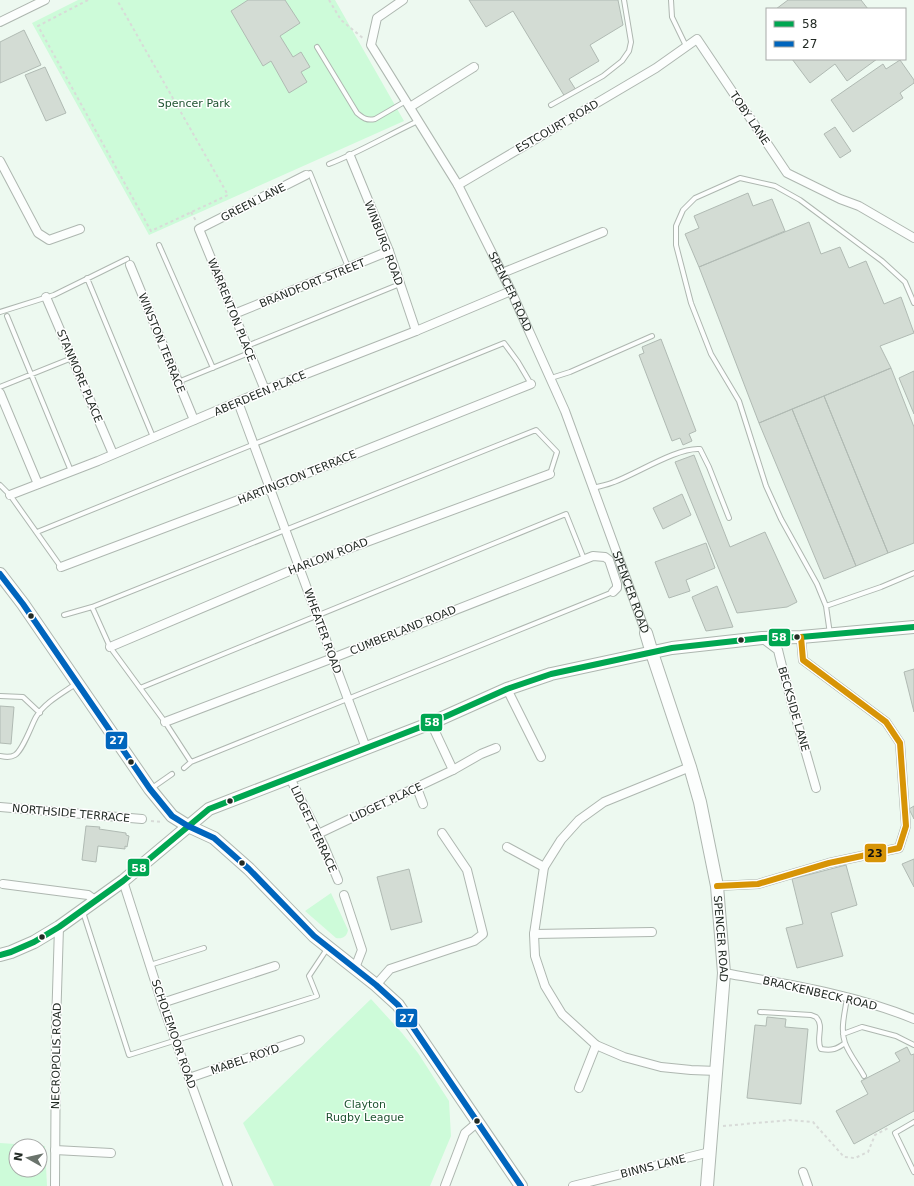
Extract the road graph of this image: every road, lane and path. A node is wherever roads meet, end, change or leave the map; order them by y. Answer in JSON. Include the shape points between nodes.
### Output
{"nodes":[{"id":1,"x":45,"y":0,"type":"edge"},
{"id":2,"x":88,"y":0,"type":"edge"},
{"id":3,"x":117,"y":0,"type":"edge"},
{"id":4,"x":329,"y":0,"type":"edge"},
{"id":5,"x":403,"y":0,"type":"edge"},
{"id":6,"x":624,"y":0,"type":"edge"},
{"id":7,"x":671,"y":0,"type":"edge"},
{"id":8,"x":0,"y":22,"type":"edge"},
{"id":9,"x":371,"y":45,"type":"junction"},
{"id":10,"x":317,"y":47,"type":"dead end"},
{"id":11,"x":686,"y":47,"type":"junction"},
{"id":12,"x":474,"y":67,"type":"dead end"},
{"id":13,"x":656,"y":68,"type":"joint"},
{"id":14,"x":408,"y":104,"type":"junction"},
{"id":15,"x":551,"y":105,"type":"dead end"},
{"id":16,"x":418,"y":121,"type":"junction"},
{"id":17,"x":350,"y":156,"type":"junction"},
{"id":18,"x":0,"y":161,"type":"edge"},
{"id":19,"x":329,"y":164,"type":"dead end"},
{"id":20,"x":306,"y":175,"type":"joint"},
{"id":21,"x":458,"y":185,"type":"junction"},
{"id":22,"x":80,"y":229,"type":"dead end"},
{"id":23,"x":200,"y":229,"type":"joint"},
{"id":24,"x":603,"y":232,"type":"dead end"},
{"id":25,"x":914,"y":238,"type":"edge"},
{"id":26,"x":160,"y":244,"type":"dead end"},
{"id":27,"x":389,"y":251,"type":"junction"},
{"id":28,"x":129,"y":262,"type":"joint"},
{"id":29,"x":349,"y":268,"type":"junction"},
{"id":30,"x":502,"y":273,"type":"junction"},
{"id":31,"x":87,"y":278,"type":"junction"},
{"id":32,"x":400,"y":284,"type":"junction"},
{"id":33,"x":511,"y":291,"type":"junction"},
{"id":34,"x":46,"y":297,"type":"junction"},
{"id":35,"x":914,"y":302,"type":"edge"},
{"id":36,"x":0,"y":312,"type":"edge"},
{"id":37,"x":234,"y":314,"type":"junction"},
{"id":38,"x":7,"y":316,"type":"dead end"},
{"id":39,"x":416,"y":331,"type":"junction"},
{"id":40,"x":652,"y":336,"type":"dead end"},
{"id":41,"x":249,"y":350,"type":"junction"},
{"id":42,"x":72,"y":358,"type":"junction"},
{"id":43,"x":213,"y":368,"type":"junction"},
{"id":44,"x":31,"y":375,"type":"junction"},
{"id":45,"x":550,"y":378,"type":"junction"},
{"id":46,"x":178,"y":382,"type":"junction"},
{"id":47,"x":531,"y":384,"type":"joint"},
{"id":48,"x":0,"y":387,"type":"edge"},
{"id":49,"x":265,"y":390,"type":"junction"},
{"id":50,"x":0,"y":393,"type":"edge"},
{"id":51,"x":238,"y":402,"type":"junction"},
{"id":52,"x":194,"y":420,"type":"junction"},
{"id":53,"x":153,"y":438,"type":"junction"},
{"id":54,"x":254,"y":444,"type":"junction"},
{"id":55,"x":113,"y":454,"type":"junction"},
{"id":56,"x":71,"y":472,"type":"junction"},
{"id":57,"x":550,"y":474,"type":"joint"},
{"id":58,"x":38,"y":484,"type":"junction"},
{"id":59,"x":0,"y":485,"type":"edge"},
{"id":60,"x":270,"y":488,"type":"junction"},
{"id":61,"x":593,"y":488,"type":"junction"},
{"id":62,"x":10,"y":495,"type":"junction"},
{"id":63,"x":729,"y":518,"type":"dead end"},
{"id":64,"x":286,"y":530,"type":"junction"},
{"id":65,"x":37,"y":532,"type":"junction"},
{"id":66,"x":584,"y":559,"type":"junction"},
{"id":67,"x":61,"y":567,"type":"joint"},
{"id":68,"x":299,"y":567,"type":"junction"},
{"id":69,"x":914,"y":573,"type":"edge"},
{"id":70,"x":0,"y":575,"type":"edge"},
{"id":71,"x":613,"y":592,"type":"joint"},
{"id":72,"x":826,"y":606,"type":"junction"},
{"id":73,"x":92,"y":607,"type":"junction"},
{"id":74,"x":64,"y":615,"type":"dead end"},
{"id":75,"x":318,"y":616,"type":"junction"},
{"id":76,"x":914,"y":627,"type":"edge"},
{"id":77,"x":646,"y":633,"type":"joint"},
{"id":78,"x":830,"y":634,"type":"junction"},
{"id":79,"x":801,"y":637,"type":"junction"},
{"id":80,"x":762,"y":638,"type":"junction"},
{"id":81,"x":110,"y":647,"type":"junction"},
{"id":82,"x":652,"y":653,"type":"junction"},
{"id":83,"x":333,"y":658,"type":"junction"},
{"id":84,"x":77,"y":683,"type":"junction"},
{"id":85,"x":140,"y":688,"type":"junction"},
{"id":86,"x":507,"y":689,"type":"junction"},
{"id":87,"x":0,"y":696,"type":"edge"},
{"id":88,"x":348,"y":699,"type":"junction"},
{"id":89,"x":40,"y":713,"type":"junction"},
{"id":90,"x":165,"y":722,"type":"junction"},
{"id":91,"x":431,"y":723,"type":"junction"},
{"id":92,"x":366,"y":748,"type":"junction"},
{"id":93,"x":496,"y":748,"type":"dead end"},
{"id":94,"x":0,"y":756,"type":"edge"},
{"id":95,"x":541,"y":757,"type":"dead end"},
{"id":96,"x":191,"y":762,"type":"junction"},
{"id":97,"x":690,"y":767,"type":"junction"},
{"id":98,"x":184,"y":768,"type":"dead end"},
{"id":99,"x":453,"y":770,"type":"junction"},
{"id":100,"x":172,"y":774,"type":"dead end"},
{"id":101,"x":290,"y":778,"type":"junction"},
{"id":102,"x":417,"y":788,"type":"junction"},
{"id":103,"x":816,"y":788,"type":"dead end"},
{"id":104,"x":150,"y":789,"type":"junction"},
{"id":105,"x":423,"y":804,"type":"dead end"},
{"id":106,"x":0,"y":806,"type":"edge"},
{"id":107,"x":142,"y":819,"type":"dead end"},
{"id":108,"x":188,"y":826,"type":"junction"},
{"id":109,"x":318,"y":834,"type":"junction"},
{"id":110,"x":442,"y":834,"type":"dead end"},
{"id":111,"x":507,"y":847,"type":"dead end"},
{"id":112,"x":544,"y":867,"type":"junction"},
{"id":113,"x":338,"y":880,"type":"dead end"},
{"id":114,"x":123,"y":881,"type":"junction"},
{"id":115,"x":3,"y":884,"type":"dead end"},
{"id":116,"x":717,"y":886,"type":"junction"},
{"id":117,"x":344,"y":895,"type":"dead end"},
{"id":118,"x":96,"y":901,"type":"junction"},
{"id":119,"x":83,"y":910,"type":"junction"},
{"id":120,"x":60,"y":927,"type":"junction"},
{"id":121,"x":652,"y":932,"type":"dead end"},
{"id":122,"x":534,"y":934,"type":"junction"},
{"id":123,"x":329,"y":947,"type":"junction"},
{"id":124,"x":204,"y":948,"type":"dead end"},
{"id":125,"x":0,"y":955,"type":"edge"},
{"id":126,"x":150,"y":965,"type":"junction"},
{"id":127,"x":274,"y":966,"type":"dead end"},
{"id":128,"x":355,"y":968,"type":"junction"},
{"id":129,"x":724,"y":973,"type":"junction"},
{"id":130,"x":376,"y":985,"type":"junction"},
{"id":131,"x":847,"y":998,"type":"junction"},
{"id":132,"x":162,"y":1003,"type":"junction"},
{"id":133,"x":760,"y":1012,"type":"dead end"},
{"id":134,"x":914,"y":1018,"type":"edge"},
{"id":135,"x":843,"y":1034,"type":"junction"},
{"id":136,"x":176,"y":1040,"type":"junction"},
{"id":137,"x":300,"y":1040,"type":"dead end"},
{"id":138,"x":845,"y":1043,"type":"junction"},
{"id":139,"x":914,"y":1045,"type":"edge"},
{"id":140,"x":596,"y":1046,"type":"junction"},
{"id":141,"x":717,"y":1071,"type":"junction"},
{"id":142,"x":864,"y":1076,"type":"dead end"},
{"id":143,"x":189,"y":1078,"type":"junction"},
{"id":144,"x":579,"y":1088,"type":"dead end"},
{"id":145,"x":478,"y":1122,"type":"junction"},
{"id":146,"x":914,"y":1122,"type":"edge"},
{"id":147,"x":712,"y":1125,"type":"junction"},
{"id":148,"x":894,"y":1125,"type":"dead end"},
{"id":149,"x":55,"y":1150,"type":"junction"},
{"id":150,"x":710,"y":1152,"type":"junction"},
{"id":151,"x":111,"y":1153,"type":"dead end"},
{"id":152,"x":803,"y":1172,"type":"dead end"},
{"id":153,"x":914,"y":1172,"type":"edge"},
{"id":154,"x":54,"y":1186,"type":"edge"},
{"id":155,"x":228,"y":1186,"type":"edge"},
{"id":156,"x":445,"y":1186,"type":"edge"},
{"id":157,"x":521,"y":1186,"type":"edge"},
{"id":158,"x":573,"y":1186,"type":"edge"},
{"id":159,"x":707,"y":1186,"type":"edge"},
{"id":160,"x":808,"y":1186,"type":"edge"}],
"edges":[{"from":1,"to":8,"type":"street"},
{"from":2,"to":3,"type":"path","via":[[38,26],[151,231],[228,195]]},
{"from":4,"to":9,"type":"path","via":[[341,20]]},
{"from":5,"to":9,"type":"street","via":[[377,18]]},
{"from":6,"to":15,"type":"lane","via":[[631,42],[629,51],[622,61],[603,76]]},
{"from":7,"to":11,"type":"lane","via":[[672,17]]},
{"from":9,"to":14,"type":"street","name":"SPENCER ROAD"},
{"from":10,"to":14,"type":"lane","via":[[362,118],[375,119]]},
{"from":11,"to":13,"type":"street","name":"TOBY LANE"},
{"from":11,"to":25,"type":"street","name":"TOBY LANE","via":[[697,39],[787,173],[859,206]]},
{"from":12,"to":14,"type":"street"},
{"from":13,"to":21,"type":"street","name":"ESTCOURT ROAD"},
{"from":14,"to":16,"type":"street","name":"SPENCER ROAD"},
{"from":16,"to":17,"type":"lane"},
{"from":16,"to":21,"type":"street","name":"SPENCER ROAD"},
{"from":17,"to":19,"type":"lane"},
{"from":17,"to":27,"type":"street","name":"WINBURG ROAD"},
{"from":18,"to":22,"type":"street","via":[[38,233],[49,240]]},
{"from":20,"to":23,"type":"street","name":"GREEN LANE"},
{"from":20,"to":29,"type":"lane","via":[[310,173]]},
{"from":21,"to":30,"type":"street","name":"SPENCER ROAD"},
{"from":23,"to":37,"type":"street","name":"WARRENTON PLACE"},
{"from":24,"to":30,"type":"street"},
{"from":26,"to":43,"type":"lane"},
{"from":27,"to":29,"type":"street","name":"BRANDFORT STREET"},
{"from":27,"to":32,"type":"street","name":"WINBURG ROAD"},
{"from":28,"to":31,"type":"lane"},
{"from":28,"to":46,"type":"street","name":"WINSTON TERRACE"},
{"from":29,"to":37,"type":"street","name":"BRANDFORT STREET"},
{"from":30,"to":33,"type":"street","name":"SPENCER ROAD"},
{"from":31,"to":34,"type":"lane"},
{"from":31,"to":53,"type":"lane"},
{"from":32,"to":39,"type":"street","name":"WINBURG ROAD"},
{"from":32,"to":41,"type":"lane"},
{"from":33,"to":39,"type":"street","name":"ABERDEEN PLACE"},
{"from":33,"to":45,"type":"street","name":"SPENCER ROAD"},
{"from":34,"to":36,"type":"lane"},
{"from":34,"to":42,"type":"street","name":"STANMORE PLACE"},
{"from":35,"to":72,"type":"lane","via":[[905,282],[882,261],[800,200],[774,186],[740,178],[695,198],[683,210],[676,226],[676,245],[682,272],[705,339],[739,401],[766,486]]},
{"from":37,"to":41,"type":"street","name":"WARRENTON PLACE"},
{"from":38,"to":44,"type":"lane"},
{"from":39,"to":49,"type":"street","name":"ABERDEEN PLACE"},
{"from":40,"to":45,"type":"lane","via":[[570,372]]},
{"from":41,"to":43,"type":"lane"},
{"from":41,"to":49,"type":"street","name":"WARRENTON PLACE"},
{"from":42,"to":44,"type":"lane"},
{"from":42,"to":55,"type":"street","name":"STANMORE PLACE"},
{"from":43,"to":46,"type":"lane"},
{"from":44,"to":48,"type":"lane"},
{"from":44,"to":56,"type":"lane"},
{"from":45,"to":61,"type":"street","name":"SPENCER ROAD"},
{"from":46,"to":52,"type":"street","name":"WINSTON TERRACE"},
{"from":47,"to":54,"type":"lane","via":[[504,343]]},
{"from":47,"to":60,"type":"street","name":"HARTINGTON TERRACE"},
{"from":49,"to":51,"type":"street","name":"ABERDEEN PLACE"},
{"from":50,"to":58,"type":"street"},
{"from":51,"to":52,"type":"street","name":"ABERDEEN PLACE"},
{"from":51,"to":54,"type":"street","name":"WHEATER ROAD"},
{"from":52,"to":53,"type":"street","name":"ABERDEEN PLACE"},
{"from":53,"to":55,"type":"street","name":"ABERDEEN PLACE"},
{"from":54,"to":60,"type":"street","name":"WHEATER ROAD"},
{"from":54,"to":65,"type":"lane"},
{"from":55,"to":56,"type":"street","name":"ABERDEEN PLACE"},
{"from":56,"to":58,"type":"street","name":"ABERDEEN PLACE"},
{"from":57,"to":64,"type":"lane","via":[[557,452],[536,430]]},
{"from":57,"to":68,"type":"street","name":"HARLOW ROAD"},
{"from":58,"to":62,"type":"street","name":"ABERDEEN PLACE"},
{"from":59,"to":62,"type":"lane"},
{"from":60,"to":64,"type":"street","name":"WHEATER ROAD"},
{"from":60,"to":67,"type":"street","name":"HARTINGTON TERRACE"},
{"from":61,"to":63,"type":"lane","via":[[613,482],[680,452],[700,449]]},
{"from":61,"to":77,"type":"street","name":"SPENCER ROAD"},
{"from":62,"to":65,"type":"lane"},
{"from":64,"to":68,"type":"street","name":"WHEATER ROAD"},
{"from":64,"to":73,"type":"lane"},
{"from":65,"to":67,"type":"lane"},
{"from":66,"to":71,"type":"street","name":"CUMBERLAND ROAD","via":[[599,556],[609,560],[617,584]]},
{"from":66,"to":75,"type":"lane","via":[[566,514]]},
{"from":66,"to":83,"type":"street","name":"CUMBERLAND ROAD"},
{"from":68,"to":75,"type":"street","name":"WHEATER ROAD"},
{"from":68,"to":81,"type":"street","name":"HARLOW ROAD"},
{"from":69,"to":72,"type":"lane"},
{"from":70,"to":84,"type":"street"},
{"from":71,"to":88,"type":"lane"},
{"from":72,"to":78,"type":"lane"},
{"from":73,"to":74,"type":"lane"},
{"from":73,"to":81,"type":"lane"},
{"from":75,"to":83,"type":"street","name":"WHEATER ROAD"},
{"from":75,"to":85,"type":"lane"},
{"from":76,"to":78,"type":"street"},
{"from":77,"to":82,"type":"street","name":"SPENCER ROAD"},
{"from":78,"to":79,"type":"street"},
{"from":79,"to":80,"type":"street"},
{"from":79,"to":116,"type":"street","name":"BECKSIDE LANE","via":[[803,660],[886,722],[900,743],[906,826],[899,848],[829,863],[758,884]]},
{"from":80,"to":82,"type":"street","via":[[672,648]]},
{"from":80,"to":103,"type":"street","name":"BECKSIDE LANE","via":[[778,650]]},
{"from":81,"to":85,"type":"lane"},
{"from":82,"to":86,"type":"street","via":[[551,674]]},
{"from":82,"to":97,"type":"street","name":"SPENCER ROAD"},
{"from":83,"to":88,"type":"street","name":"WHEATER ROAD"},
{"from":83,"to":90,"type":"street","name":"CUMBERLAND ROAD"},
{"from":84,"to":89,"type":"lane","via":[[49,703]]},
{"from":84,"to":104,"type":"street"},
{"from":85,"to":90,"type":"lane"},
{"from":86,"to":91,"type":"street"},
{"from":86,"to":95,"type":"street"},
{"from":87,"to":89,"type":"lane","via":[[23,697]]},
{"from":88,"to":92,"type":"street","name":"WHEATER ROAD"},
{"from":88,"to":96,"type":"lane"},
{"from":89,"to":94,"type":"lane","via":[[16,754],[9,757]]},
{"from":90,"to":96,"type":"lane"},
{"from":91,"to":92,"type":"street"},
{"from":91,"to":99,"type":"street"},
{"from":92,"to":101,"type":"street"},
{"from":93,"to":99,"type":"street","name":"LIDGET PLACE"},
{"from":96,"to":98,"type":"lane"},
{"from":97,"to":112,"type":"street","via":[[604,802],[579,820],[561,840]]},
{"from":97,"to":116,"type":"street","name":"SPENCER ROAD","via":[[700,802]]},
{"from":99,"to":102,"type":"street","name":"LIDGET PLACE"},
{"from":100,"to":104,"type":"lane"},
{"from":101,"to":108,"type":"street","via":[[209,809]]},
{"from":101,"to":109,"type":"street","name":"LIDGET TERRACE"},
{"from":102,"to":105,"type":"street"},
{"from":102,"to":109,"type":"street","name":"LIDGET PLACE"},
{"from":104,"to":108,"type":"street","via":[[172,816]]},
{"from":106,"to":107,"type":"street","name":"NORTHSIDE TERRACE"},
{"from":108,"to":114,"type":"street"},
{"from":108,"to":123,"type":"street","via":[[214,838],[249,869],[314,936]]},
{"from":109,"to":113,"type":"street","name":"LIDGET TERRACE"},
{"from":110,"to":130,"type":"street","via":[[467,870],[483,934],[474,941],[390,969]]},
{"from":111,"to":112,"type":"street"},
{"from":112,"to":122,"type":"street"},
{"from":114,"to":118,"type":"street"},
{"from":114,"to":126,"type":"street","name":"SCHOLEMOOR ROAD"},
{"from":115,"to":118,"type":"street","via":[[88,894]]},
{"from":116,"to":129,"type":"street","name":"SPENCER ROAD"},
{"from":117,"to":128,"type":"street","via":[[362,950]]},
{"from":118,"to":119,"type":"street"},
{"from":119,"to":120,"type":"street"},
{"from":119,"to":136,"type":"lane","via":[[128,1055]]},
{"from":120,"to":125,"type":"street","via":[[34,942]]},
{"from":120,"to":149,"type":"street","name":"NECROPOLIS ROAD"},
{"from":121,"to":122,"type":"street"},
{"from":122,"to":140,"type":"street","via":[[535,956],[545,986],[562,1014]]},
{"from":123,"to":128,"type":"street"},
{"from":123,"to":136,"type":"lane","via":[[309,976],[316,996]]},
{"from":124,"to":126,"type":"lane"},
{"from":126,"to":132,"type":"street","name":"SCHOLEMOOR ROAD"},
{"from":127,"to":132,"type":"street"},
{"from":128,"to":130,"type":"street"},
{"from":129,"to":131,"type":"street","name":"BRACKENBECK ROAD"},
{"from":129,"to":141,"type":"street","name":"SPENCER ROAD"},
{"from":130,"to":145,"type":"street","via":[[398,1005]]},
{"from":131,"to":134,"type":"street","name":"BRACKENBECK ROAD"},
{"from":131,"to":135,"type":"lane"},
{"from":132,"to":136,"type":"street","name":"SCHOLEMOOR ROAD"},
{"from":133,"to":138,"type":"lane","via":[[811,1015],[820,1023],[818,1045],[821,1049],[837,1049]]},
{"from":135,"to":138,"type":"lane"},
{"from":135,"to":139,"type":"lane","via":[[862,1027],[896,1036]]},
{"from":136,"to":143,"type":"street","name":"SCHOLEMOOR ROAD"},
{"from":137,"to":143,"type":"street","name":"MABEL ROYD"},
{"from":138,"to":142,"type":"lane"},
{"from":140,"to":141,"type":"street","via":[[661,1067]]},
{"from":140,"to":144,"type":"street"},
{"from":141,"to":147,"type":"street","name":"SPENCER ROAD"},
{"from":143,"to":155,"type":"street","name":"SCHOLEMOOR ROAD"},
{"from":145,"to":156,"type":"street","via":[[465,1133]]},
{"from":145,"to":157,"type":"street"},
{"from":146,"to":153,"type":"lane","via":[[896,1133]]},
{"from":147,"to":148,"type":"path","via":[[790,1120],[813,1122],[844,1157],[855,1158],[868,1152],[875,1135]]},
{"from":147,"to":150,"type":"street","name":"SPENCER ROAD"},
{"from":149,"to":151,"type":"street"},
{"from":149,"to":154,"type":"street","name":"NECROPOLIS ROAD"},
{"from":150,"to":158,"type":"street","name":"BINNS LANE"},
{"from":150,"to":159,"type":"street","name":"SPENCER ROAD"},
{"from":152,"to":160,"type":"street"}]}
